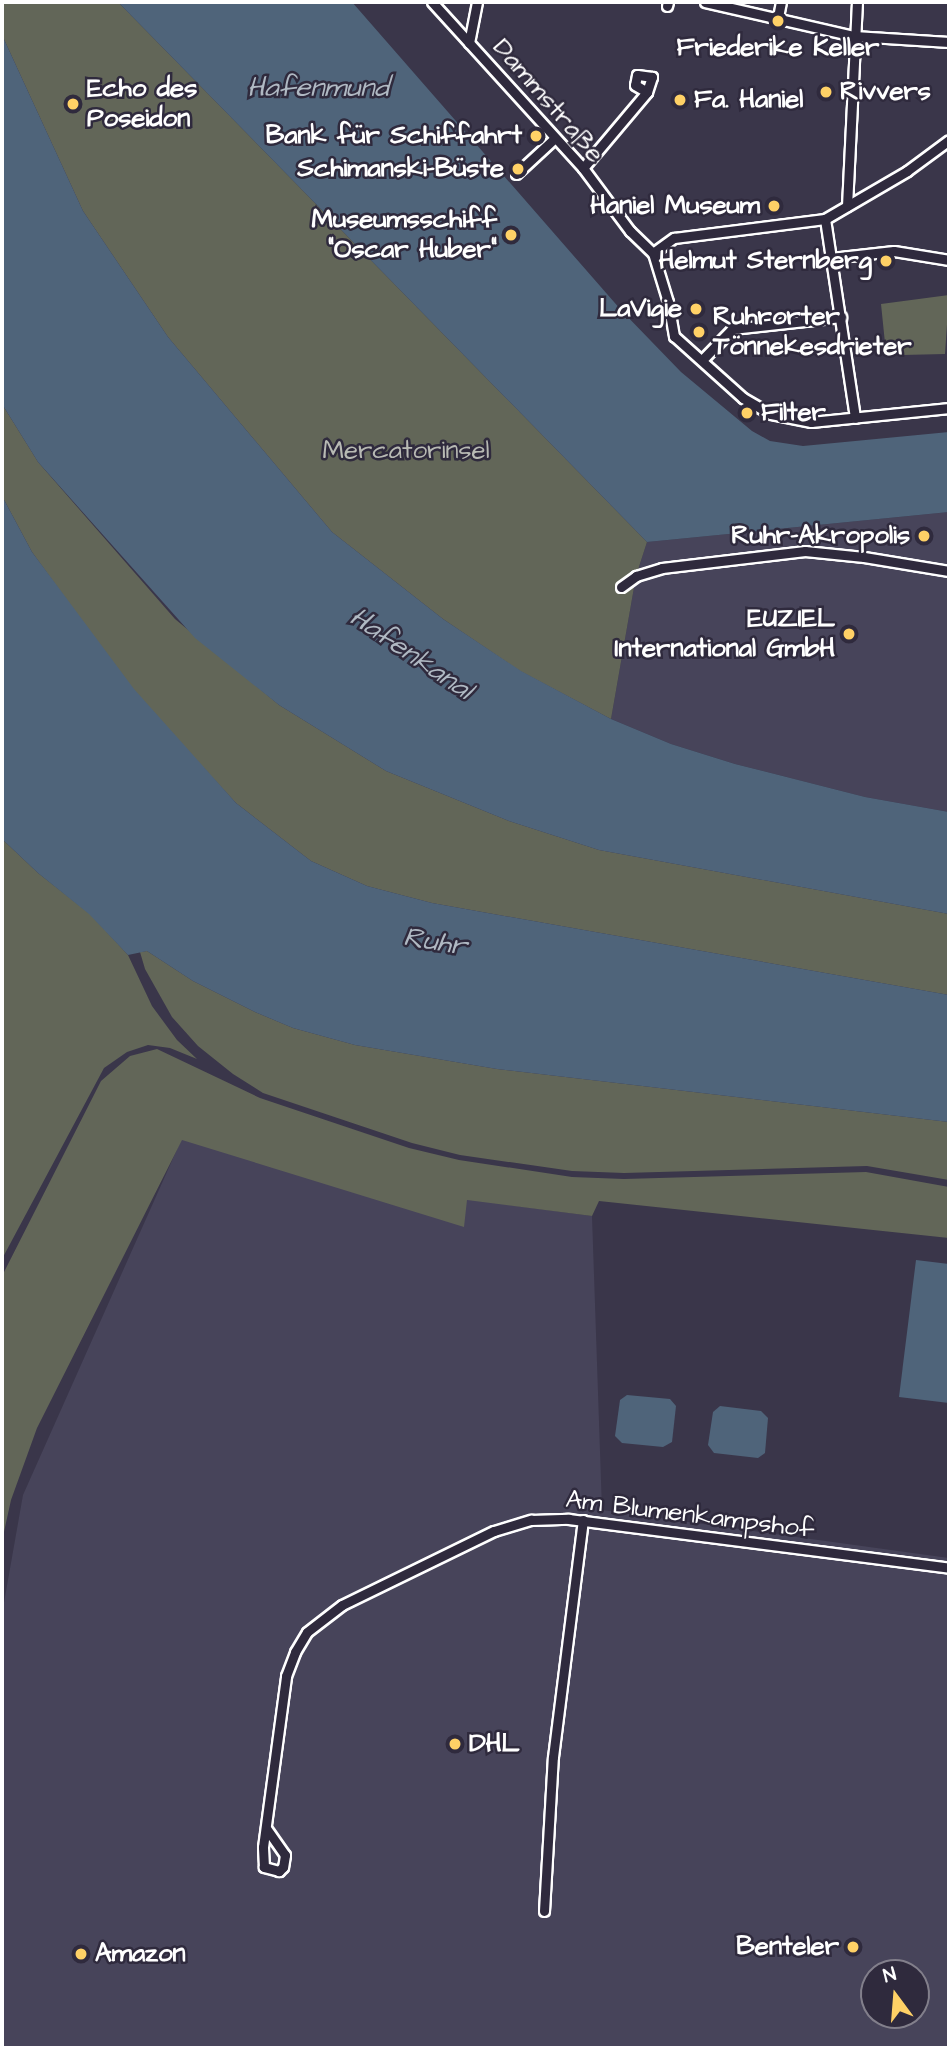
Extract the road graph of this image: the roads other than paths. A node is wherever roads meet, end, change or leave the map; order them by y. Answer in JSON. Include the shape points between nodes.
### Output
{"nodes":[{"id":1,"x":432,"y":2,"type":"edge"},
{"id":2,"x":477,"y":2,"type":"edge"},
{"id":3,"x":705,"y":2,"type":"edge"},
{"id":4,"x":781,"y":2,"type":"edge"},
{"id":5,"x":857,"y":2,"type":"edge"},
{"id":6,"x":778,"y":17,"type":"junction"},
{"id":7,"x":854,"y":36,"type":"junction"},
{"id":8,"x":949,"y":42,"type":"edge"},
{"id":9,"x":469,"y":43,"type":"junction"},
{"id":10,"x":647,"y":92,"type":"dead end"},
{"id":11,"x":555,"y":138,"type":"junction"},
{"id":12,"x":949,"y":140,"type":"edge"},
{"id":13,"x":583,"y":168,"type":"junction"},
{"id":14,"x":516,"y":174,"type":"dead end"},
{"id":15,"x":847,"y":206,"type":"junction"},
{"id":16,"x":825,"y":219,"type":"junction"},
{"id":17,"x":653,"y":253,"type":"junction"},
{"id":18,"x":831,"y":258,"type":"junction"},
{"id":19,"x":949,"y":260,"type":"edge"},
{"id":20,"x":841,"y":317,"type":"junction"},
{"id":21,"x":702,"y":360,"type":"junction"},
{"id":22,"x":949,"y":408,"type":"edge"},
{"id":23,"x":855,"y":418,"type":"junction"},
{"id":24,"x":949,"y":571,"type":"edge"},
{"id":25,"x":621,"y":587,"type":"dead end"},
{"id":26,"x":583,"y":1520,"type":"junction"},
{"id":27,"x":949,"y":1568,"type":"edge"},
{"id":28,"x":266,"y":1828,"type":"junction"},
{"id":29,"x":544,"y":1911,"type":"dead end"}],
"edges":[{"from":1,"to":9,"type":"street","name":"Dammstraße"},
{"from":2,"to":9,"type":"street"},
{"from":3,"to":6,"type":"street"},
{"from":4,"to":6,"type":"street"},
{"from":5,"to":7,"type":"street"},
{"from":6,"to":7,"type":"street"},
{"from":7,"to":8,"type":"street"},
{"from":7,"to":15,"type":"street"},
{"from":9,"to":11,"type":"street","name":"Dammstraße"},
{"from":10,"to":13,"type":"street"},
{"from":11,"to":13,"type":"street","name":"Dammstraße"},
{"from":11,"to":14,"type":"street"},
{"from":12,"to":15,"type":"street"},
{"from":13,"to":17,"type":"street","name":"Dammstraße","via":[[630,231]]},
{"from":15,"to":16,"type":"street"},
{"from":16,"to":17,"type":"street","via":[[674,238]]},
{"from":16,"to":18,"type":"street"},
{"from":17,"to":21,"type":"street","name":"Dammstraße","via":[[674,336]]},
{"from":18,"to":19,"type":"street","via":[[876,251]]},
{"from":18,"to":20,"type":"street"},
{"from":20,"to":21,"type":"street","via":[[732,329]]},
{"from":20,"to":23,"type":"street"},
{"from":21,"to":23,"type":"street","name":"Dammstraße","via":[[743,398],[771,414],[811,422]]},
{"from":22,"to":23,"type":"street","name":"Dammstraße"},
{"from":24,"to":25,"type":"street","via":[[805,551],[662,568],[636,576]]},
{"from":26,"to":27,"type":"street","name":"Am Blumenkampshof"},
{"from":26,"to":28,"type":"street","name":"Am Blumenkampshof","via":[[531,1520],[495,1531],[342,1605],[315,1624],[301,1640],[286,1676]]},
{"from":26,"to":29,"type":"street","via":[[554,1757]]},
{"from":28,"to":28,"type":"street","name":"Am Blumenkampshof","via":[[285,1855],[284,1867],[272,1872],[264,1867],[262,1857]]}]}
